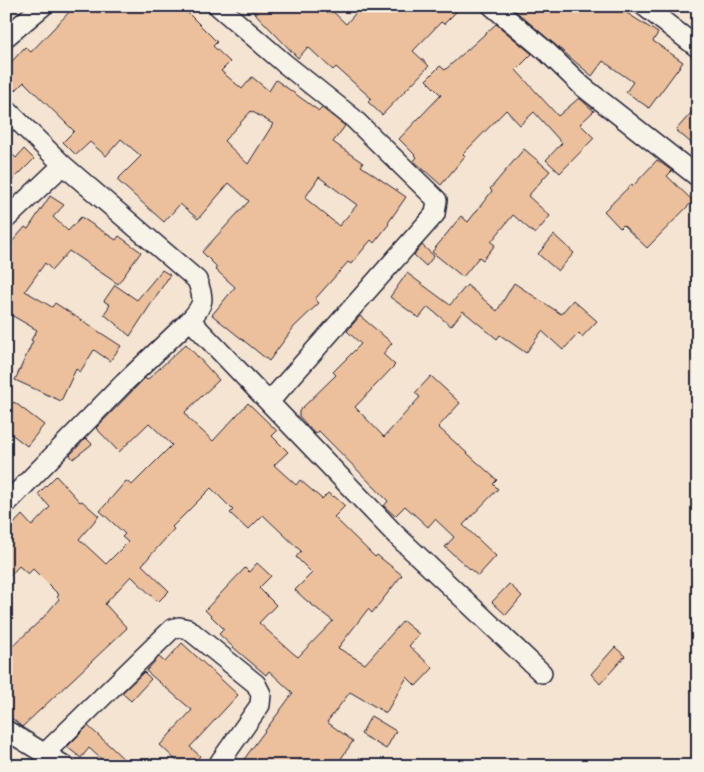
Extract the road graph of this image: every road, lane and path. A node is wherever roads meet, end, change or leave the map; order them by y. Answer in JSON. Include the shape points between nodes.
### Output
{"nodes":[{"id":1,"x":43,"y":6,"type":"edge"},
{"id":2,"x":218,"y":6,"type":"edge"},
{"id":3,"x":492,"y":6,"type":"edge"},
{"id":4,"x":644,"y":6,"type":"edge"},
{"id":5,"x":6,"y":37,"type":"edge"},
{"id":6,"x":698,"y":48,"type":"edge"},
{"id":7,"x":6,"y":109,"type":"edge"},
{"id":8,"x":63,"y":165,"type":"junction"},
{"id":9,"x":698,"y":177,"type":"edge"},
{"id":10,"x":6,"y":219,"type":"edge"},
{"id":11,"x":190,"y":320,"type":"junction"},
{"id":12,"x":269,"y":402,"type":"junction"},
{"id":13,"x":6,"y":504,"type":"edge"},
{"id":14,"x":542,"y":673,"type":"dead end"},
{"id":15,"x":6,"y":730,"type":"edge"},
{"id":16,"x":44,"y":754,"type":"junction"},
{"id":17,"x":65,"y":766,"type":"edge"},
{"id":18,"x":217,"y":766,"type":"edge"}],
"edges":[{"from":1,"to":5,"type":"street"},
{"from":2,"to":12,"type":"street","via":[[353,118],[436,200],[435,214]]},
{"from":3,"to":9,"type":"street","via":[[582,86]]},
{"from":4,"to":6,"type":"street"},
{"from":7,"to":8,"type":"street"},
{"from":8,"to":10,"type":"street"},
{"from":8,"to":11,"type":"street","via":[[198,280],[204,297]]},
{"from":11,"to":12,"type":"street"},
{"from":11,"to":13,"type":"street"},
{"from":12,"to":14,"type":"street","via":[[397,536]]},
{"from":15,"to":16,"type":"street"},
{"from":16,"to":17,"type":"street"},
{"from":16,"to":18,"type":"street","via":[[172,629],[179,627],[188,630],[256,684],[261,694],[260,705]]}]}
